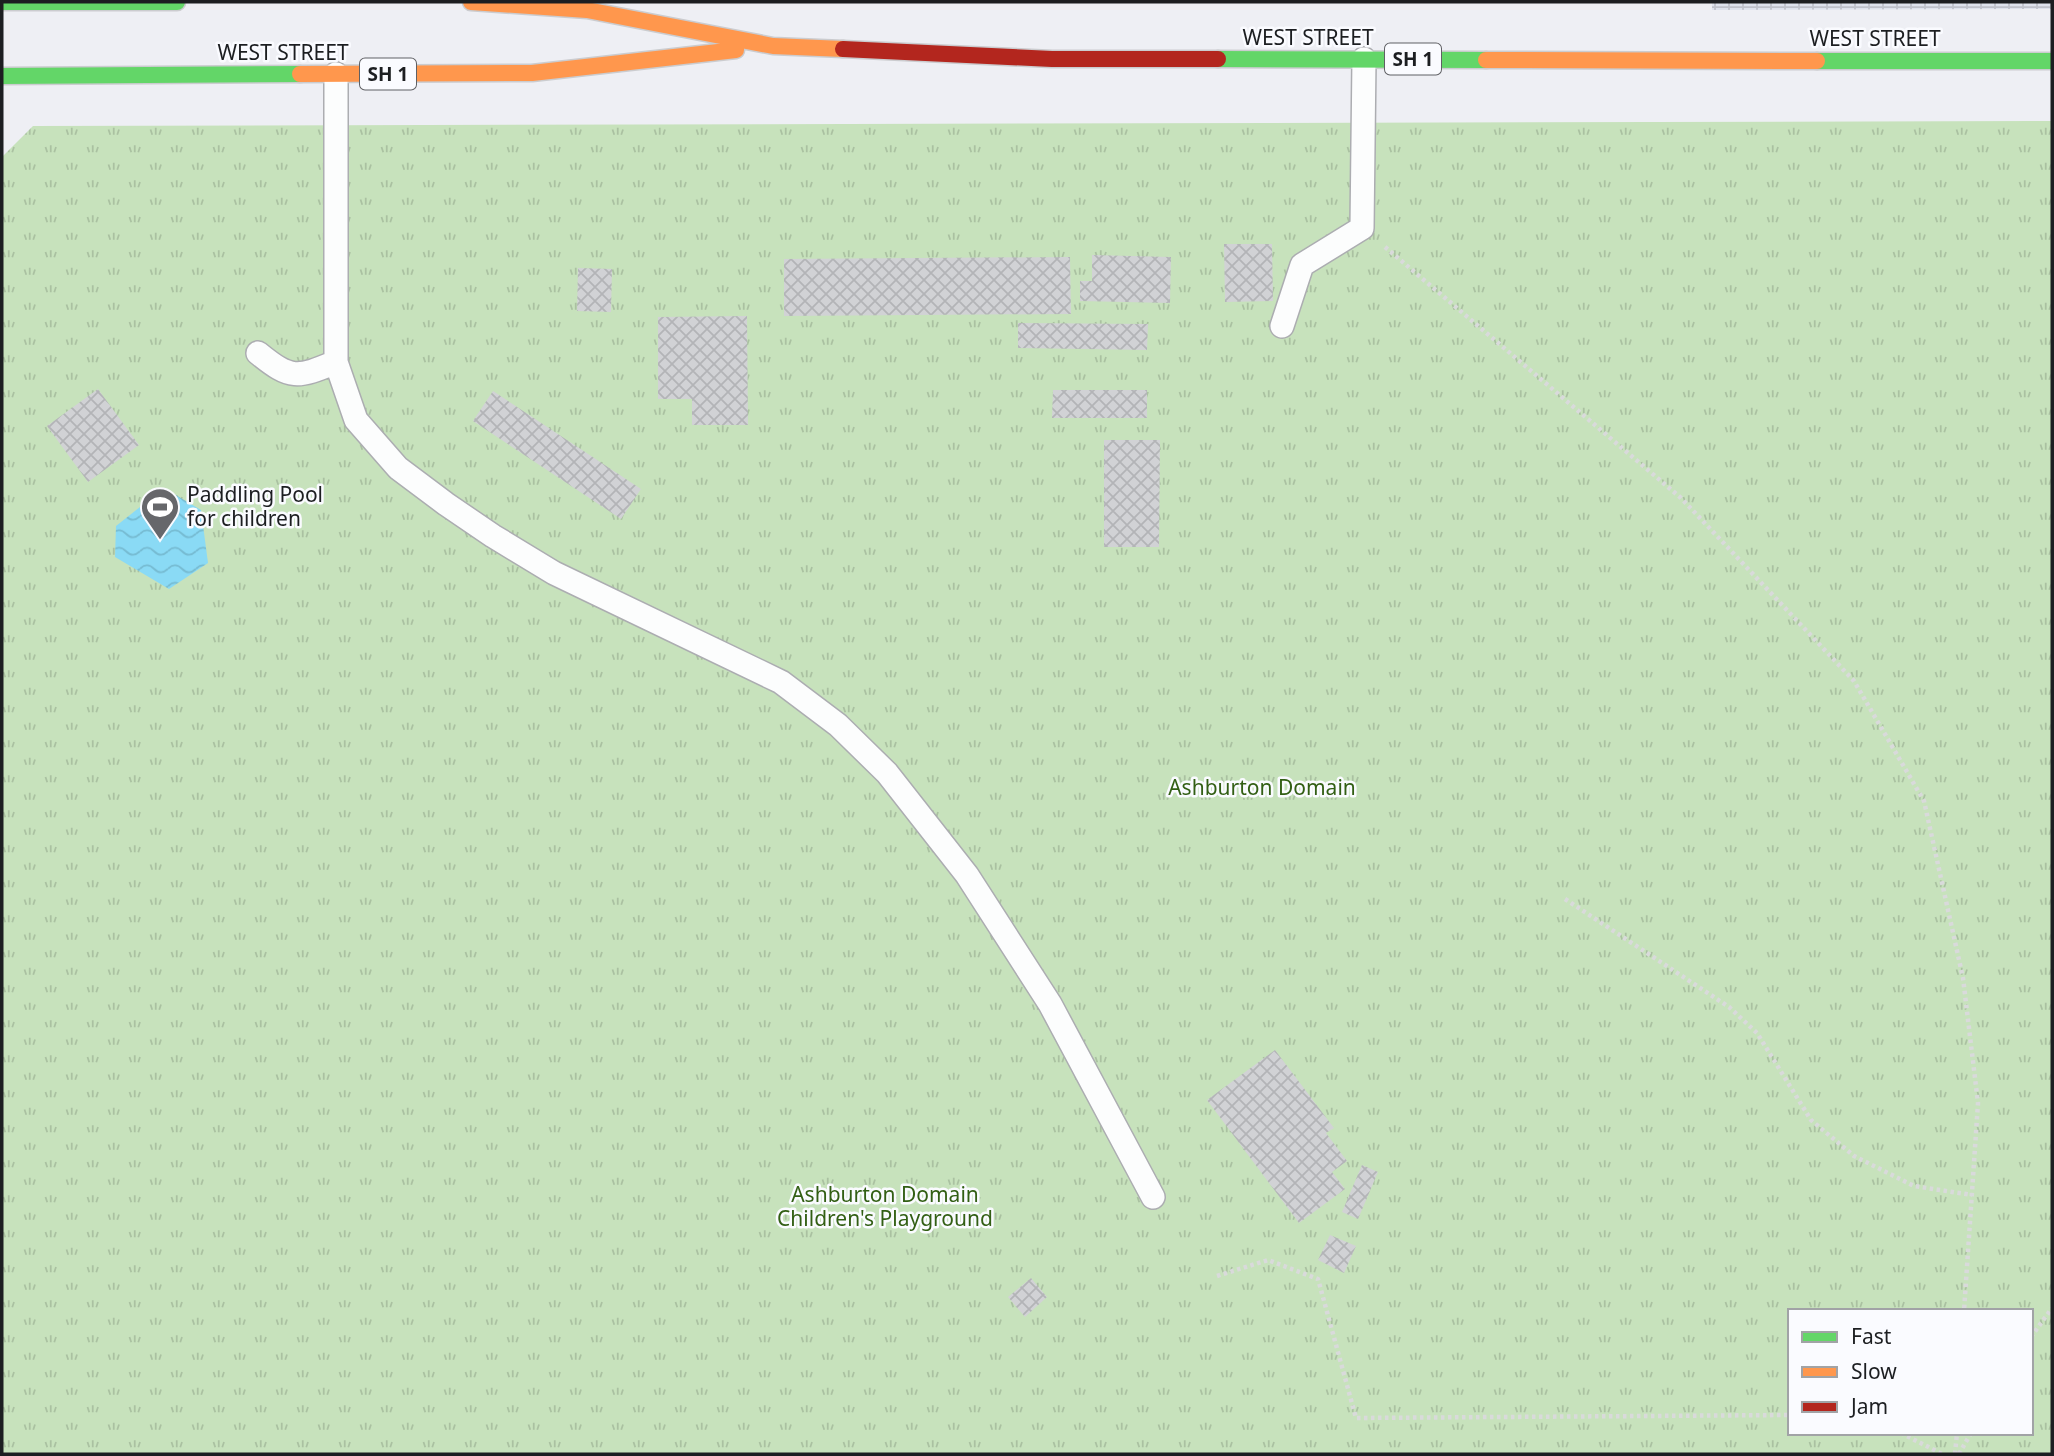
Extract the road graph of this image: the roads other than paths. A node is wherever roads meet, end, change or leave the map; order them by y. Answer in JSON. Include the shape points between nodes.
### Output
{"nodes":[{"id":1,"x":2,"y":2,"type":"edge"},
{"id":2,"x":177,"y":2,"type":"edge"},
{"id":3,"x":471,"y":2,"type":"edge"},
{"id":4,"x":773,"y":46,"type":"junction"},
{"id":5,"x":1364,"y":59,"type":"junction"},
{"id":6,"x":2052,"y":61,"type":"edge"},
{"id":7,"x":336,"y":74,"type":"junction"},
{"id":8,"x":2,"y":76,"type":"edge"},
{"id":9,"x":1282,"y":326,"type":"dead end"},
{"id":10,"x":258,"y":353,"type":"dead end"},
{"id":11,"x":336,"y":362,"type":"junction"},
{"id":12,"x":1153,"y":1197,"type":"dead end"}],
"edges":[{"from":1,"to":2,"type":"highway"},
{"from":3,"to":4,"type":"highway","name":"WEST STREET","number":"SH 1","via":[[587,10]]},
{"from":4,"to":5,"type":"highway","name":"WEST STREET","number":"SH 1","via":[[1052,59]]},
{"from":4,"to":7,"type":"highway","name":"WEST STREET","number":"SH 1","via":[[532,74]]},
{"from":5,"to":6,"type":"highway","name":"WEST STREET","number":"SH 1"},
{"from":5,"to":9,"type":"lane","via":[[1362,228],[1302,265]]},
{"from":7,"to":8,"type":"highway","name":"WEST STREET","number":"SH 1"},
{"from":7,"to":11,"type":"lane"},
{"from":10,"to":11,"type":"lane","via":[[280,370],[306,374]]},
{"from":11,"to":12,"type":"lane","via":[[356,420],[398,468],[446,504],[554,573],[781,682],[838,725],[887,773],[967,875],[1042,992]]}]}
